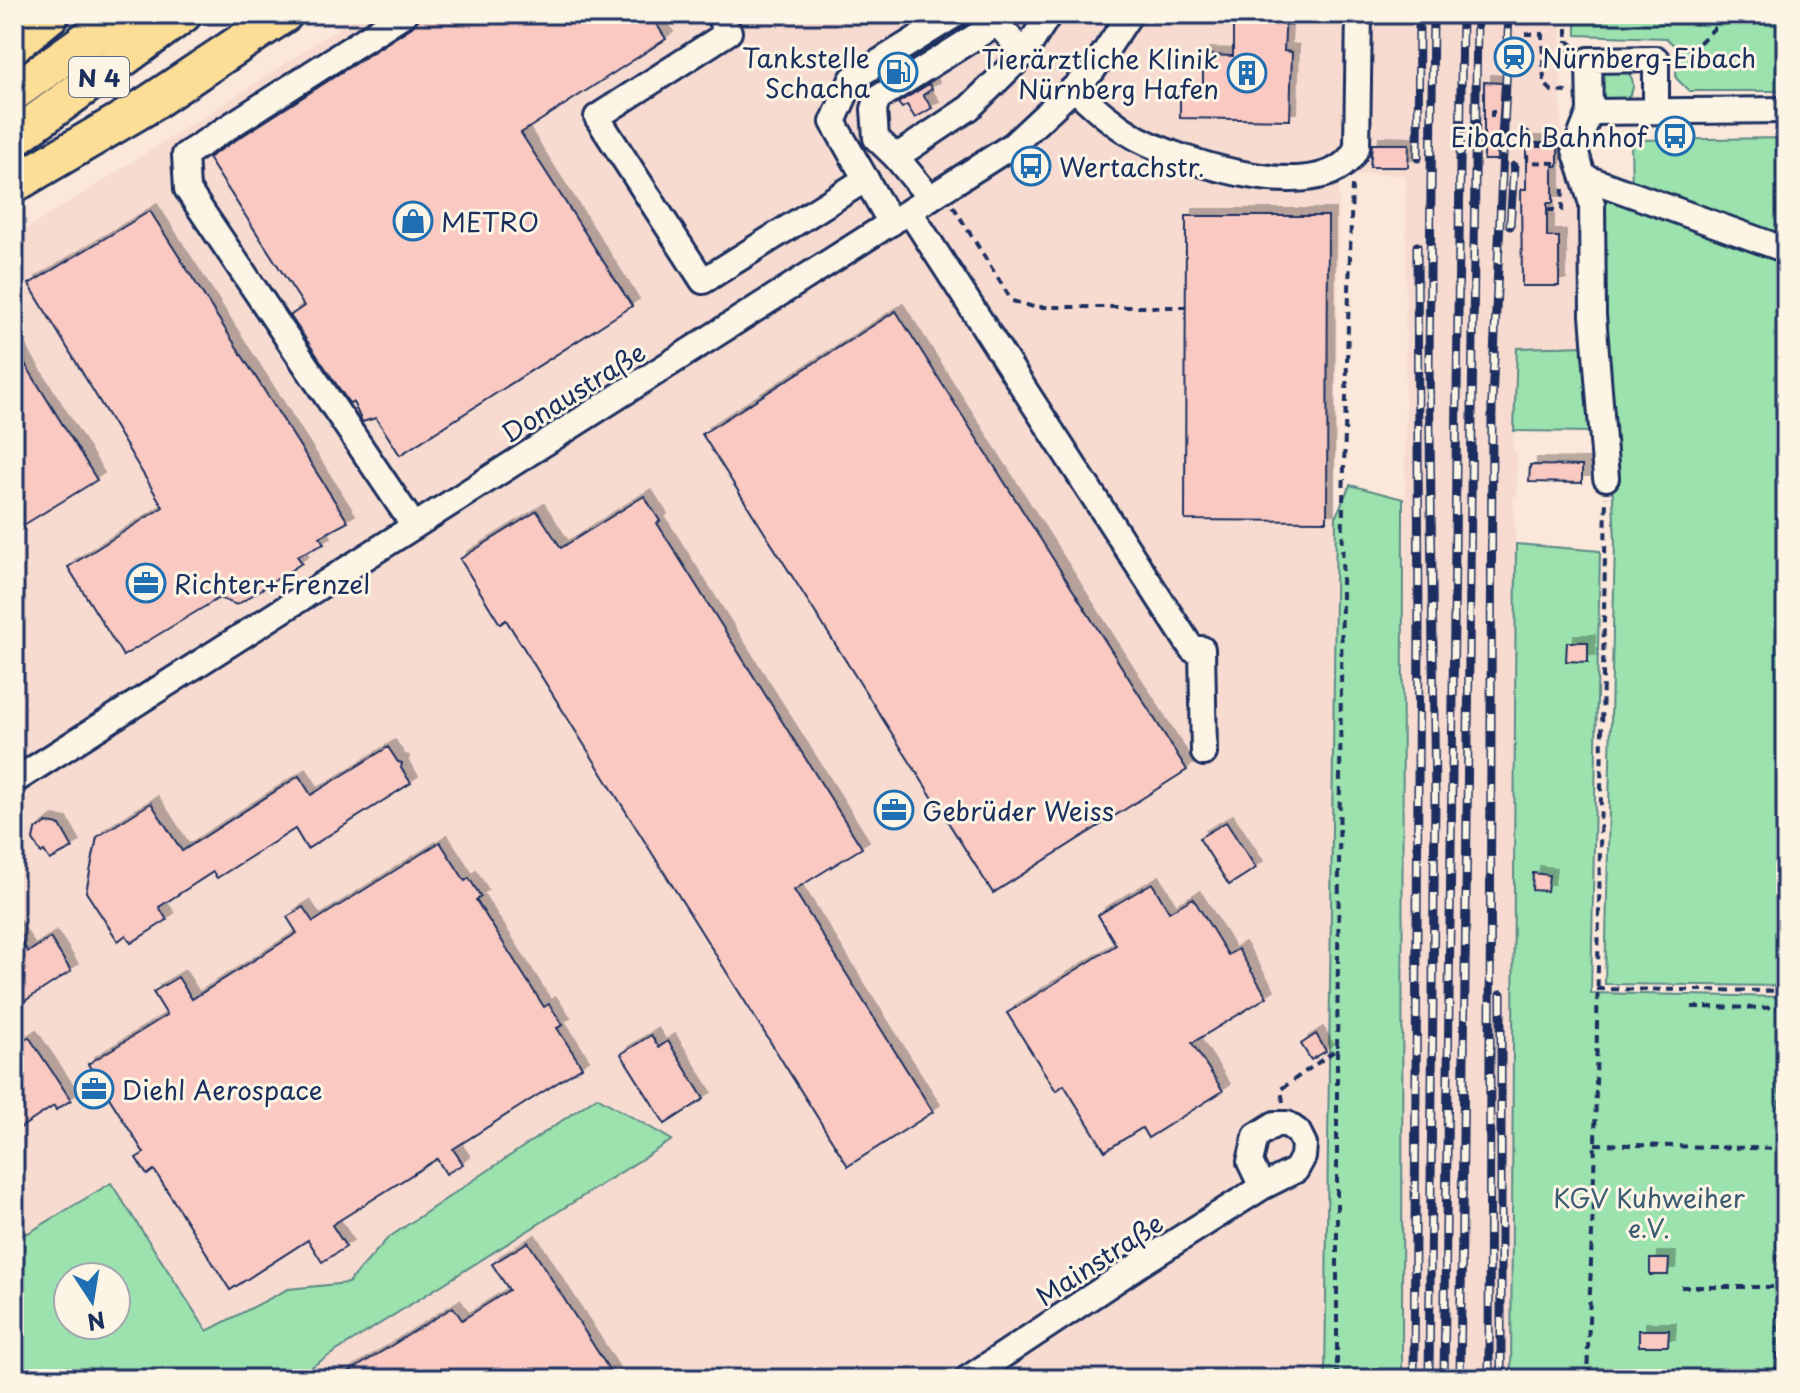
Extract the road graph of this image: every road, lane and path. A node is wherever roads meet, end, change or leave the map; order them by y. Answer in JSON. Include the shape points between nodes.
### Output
{"nodes":[{"id":1,"x":51,"y":14,"type":"edge"},
{"id":2,"x":123,"y":14,"type":"edge"},
{"id":3,"x":183,"y":14,"type":"edge"},
{"id":4,"x":284,"y":14,"type":"edge"},
{"id":5,"x":404,"y":14,"type":"edge"},
{"id":6,"x":717,"y":14,"type":"edge"},
{"id":7,"x":956,"y":14,"type":"edge"},
{"id":8,"x":1049,"y":14,"type":"edge"},
{"id":9,"x":1130,"y":14,"type":"edge"},
{"id":10,"x":1359,"y":14,"type":"edge"},
{"id":11,"x":1567,"y":14,"type":"edge"},
{"id":12,"x":1729,"y":14,"type":"edge"},
{"id":13,"x":1525,"y":34,"type":"dead end"},
{"id":14,"x":14,"y":44,"type":"edge"},
{"id":15,"x":1024,"y":54,"type":"junction"},
{"id":16,"x":1589,"y":60,"type":"junction"},
{"id":17,"x":1656,"y":71,"type":"junction"},
{"id":18,"x":1075,"y":89,"type":"junction"},
{"id":19,"x":14,"y":92,"type":"edge"},
{"id":20,"x":1567,"y":92,"type":"dead end"},
{"id":21,"x":1786,"y":110,"type":"edge"},
{"id":22,"x":1656,"y":111,"type":"junction"},
{"id":23,"x":1500,"y":112,"type":"dead end"},
{"id":24,"x":1590,"y":112,"type":"junction"},
{"id":25,"x":1492,"y":117,"type":"dead end"},
{"id":26,"x":1523,"y":131,"type":"dead end"},
{"id":27,"x":14,"y":138,"type":"edge"},
{"id":28,"x":1536,"y":146,"type":"dead end"},
{"id":29,"x":1555,"y":146,"type":"dead end"},
{"id":30,"x":896,"y":157,"type":"junction"},
{"id":31,"x":1352,"y":157,"type":"junction"},
{"id":32,"x":1555,"y":163,"type":"dead end"},
{"id":33,"x":1584,"y":177,"type":"junction"},
{"id":34,"x":866,"y":179,"type":"junction"},
{"id":35,"x":14,"y":184,"type":"edge"},
{"id":36,"x":919,"y":206,"type":"junction"},
{"id":37,"x":1786,"y":250,"type":"edge"},
{"id":38,"x":1186,"y":307,"type":"dead end"},
{"id":39,"x":1606,"y":478,"type":"joint"},
{"id":40,"x":414,"y":526,"type":"junction"},
{"id":41,"x":1204,"y":753,"type":"dead end"},
{"id":42,"x":14,"y":781,"type":"edge"},
{"id":43,"x":1597,"y":989,"type":"junction"},
{"id":44,"x":1786,"y":991,"type":"edge"},
{"id":45,"x":1692,"y":1007,"type":"dead end"},
{"id":46,"x":1784,"y":1008,"type":"edge"},
{"id":47,"x":1337,"y":1049,"type":"junction"},
{"id":48,"x":1287,"y":1124,"type":"junction"},
{"id":49,"x":1595,"y":1144,"type":"junction"},
{"id":50,"x":1778,"y":1149,"type":"junction"},
{"id":51,"x":1786,"y":1149,"type":"edge"},
{"id":52,"x":1262,"y":1187,"type":"junction"},
{"id":53,"x":1681,"y":1287,"type":"dead end"},
{"id":54,"x":1778,"y":1287,"type":"junction"},
{"id":55,"x":1786,"y":1287,"type":"edge"},
{"id":56,"x":967,"y":1379,"type":"edge"},
{"id":57,"x":1337,"y":1379,"type":"edge"},
{"id":58,"x":1587,"y":1379,"type":"edge"},
{"id":59,"x":1776,"y":1379,"type":"edge"}],
"edges":[{"from":1,"to":14,"type":"highway"},
{"from":2,"to":19,"type":"highway","number":"N 4"},
{"from":3,"to":27,"type":"highway","number":"N 4"},
{"from":4,"to":35,"type":"highway","via":[[143,108]]},
{"from":5,"to":40,"type":"street","via":[[185,155],[187,189]]},
{"from":6,"to":34,"type":"street","via":[[729,32],[597,117],[703,281]]},
{"from":7,"to":34,"type":"street","via":[[852,79],[833,122]]},
{"from":8,"to":15,"type":"street"},
{"from":9,"to":18,"type":"street","name":"Donaustraße"},
{"from":10,"to":31,"type":"street","via":[[1357,147]]},
{"from":11,"to":16,"type":"path","via":[[1567,40]]},
{"from":12,"to":17,"type":"path","via":[[1697,45]]},
{"from":13,"to":20,"type":"path","via":[[1542,34],[1544,83],[1552,91]]},
{"from":15,"to":30,"type":"street","via":[[969,108]]},
{"from":15,"to":30,"type":"street","via":[[997,23],[878,98],[876,138]]},
{"from":16,"to":17,"type":"street","via":[[1656,59]]},
{"from":16,"to":24,"type":"street"},
{"from":17,"to":22,"type":"street"},
{"from":18,"to":31,"type":"street","via":[[1105,119],[1206,166],[1302,179],[1319,177]]},
{"from":18,"to":36,"type":"street","name":"Donaustraße","via":[[1013,145]]},
{"from":21,"to":22,"type":"street"},
{"from":22,"to":24,"type":"street"},
{"from":23,"to":25,"type":"path","via":[[1492,112]]},
{"from":24,"to":33,"type":"street","via":[[1575,150]]},
{"from":26,"to":32,"type":"path","via":[[1528,132],[1527,162]]},
{"from":28,"to":29,"type":"path"},
{"from":30,"to":36,"type":"street"},
{"from":31,"to":47,"type":"path"},
{"from":33,"to":37,"type":"street"},
{"from":33,"to":39,"type":"street","via":[[1592,204],[1593,315]]},
{"from":34,"to":36,"type":"street"},
{"from":36,"to":38,"type":"path","via":[[1012,301],[1034,307]]},
{"from":36,"to":40,"type":"street","name":"Donaustraße"},
{"from":36,"to":41,"type":"street","via":[[1192,649],[1202,649]]},
{"from":39,"to":43,"type":"path"},
{"from":40,"to":42,"type":"street","name":"Donaustraße"},
{"from":43,"to":44,"type":"path"},
{"from":43,"to":49,"type":"path"},
{"from":45,"to":46,"type":"path"},
{"from":46,"to":50,"type":"path"},
{"from":47,"to":48,"type":"path","via":[[1281,1089]]},
{"from":47,"to":57,"type":"path"},
{"from":48,"to":52,"type":"street","via":[[1275,1124],[1256,1136],[1250,1162]]},
{"from":48,"to":52,"type":"street","via":[[1304,1144],[1303,1157],[1296,1170]]},
{"from":49,"to":50,"type":"path"},
{"from":49,"to":58,"type":"path"},
{"from":50,"to":51,"type":"path"},
{"from":50,"to":54,"type":"path"},
{"from":52,"to":56,"type":"street","name":"Mainstraße"},
{"from":53,"to":54,"type":"path"},
{"from":54,"to":55,"type":"path"},
{"from":54,"to":59,"type":"path"}]}
